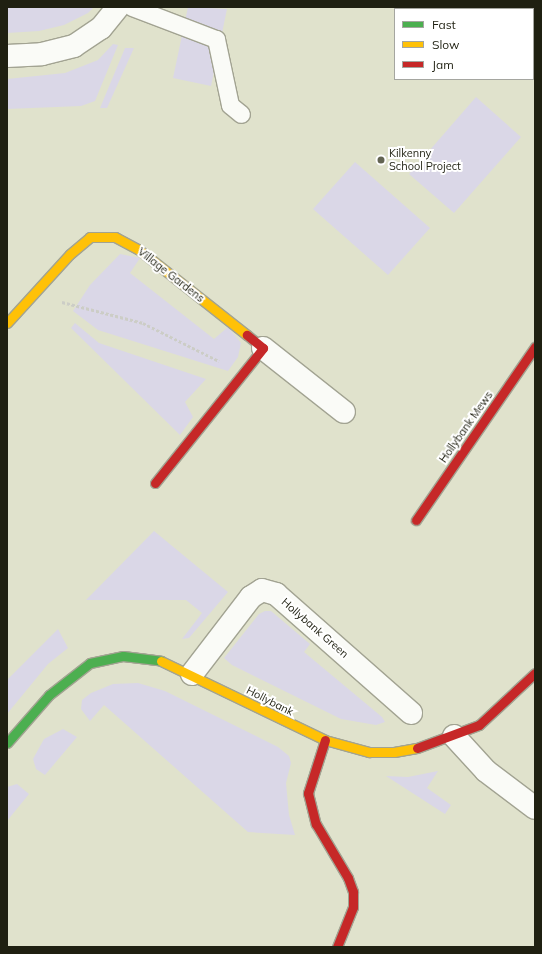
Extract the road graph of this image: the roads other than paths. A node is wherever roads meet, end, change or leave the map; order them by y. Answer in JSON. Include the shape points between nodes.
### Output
{"nodes":[{"id":1,"x":118,"y":7,"type":"edge"},
{"id":2,"x":132,"y":7,"type":"edge"},
{"id":3,"x":7,"y":56,"type":"edge"},
{"id":4,"x":241,"y":114,"type":"dead end"},
{"id":5,"x":7,"y":323,"type":"edge"},
{"id":6,"x":535,"y":347,"type":"edge"},
{"id":7,"x":263,"y":348,"type":"junction"},
{"id":8,"x":344,"y":412,"type":"dead end"},
{"id":9,"x":154,"y":483,"type":"dead end"},
{"id":10,"x":416,"y":520,"type":"dead end"},
{"id":11,"x":535,"y":673,"type":"edge"},
{"id":12,"x":192,"y":674,"type":"junction"},
{"id":13,"x":411,"y":713,"type":"dead end"},
{"id":14,"x":454,"y":736,"type":"junction"},
{"id":15,"x":325,"y":740,"type":"junction"},
{"id":16,"x":7,"y":743,"type":"edge"},
{"id":17,"x":535,"y":808,"type":"edge"},
{"id":18,"x":337,"y":947,"type":"edge"}],
"edges":[{"from":1,"to":3,"type":"street","via":[[101,28],[74,46],[42,54]]},
{"from":2,"to":4,"type":"lane","via":[[216,39],[230,105]]},
{"from":5,"to":7,"type":"street","name":"Village Gardens","via":[[70,254],[90,237],[115,237],[138,249]]},
{"from":6,"to":10,"type":"street","name":"Hollybank Mews"},
{"from":7,"to":8,"type":"street","name":"Village Gardens"},
{"from":7,"to":9,"type":"street"},
{"from":11,"to":14,"type":"street","name":"Hollybank","via":[[479,725]]},
{"from":12,"to":13,"type":"street","name":"Hollybank Green","via":[[251,597],[262,590],[276,594]]},
{"from":12,"to":15,"type":"street","name":"Hollybank"},
{"from":12,"to":16,"type":"street","name":"Hollybank","via":[[157,659],[123,656],[90,664],[49,695]]},
{"from":14,"to":15,"type":"street","name":"Hollybank","via":[[394,752],[369,752]]},
{"from":14,"to":17,"type":"street","via":[[486,771]]},
{"from":15,"to":18,"type":"street","via":[[308,793],[316,824],[348,878],[352,892],[353,907]]}]}
